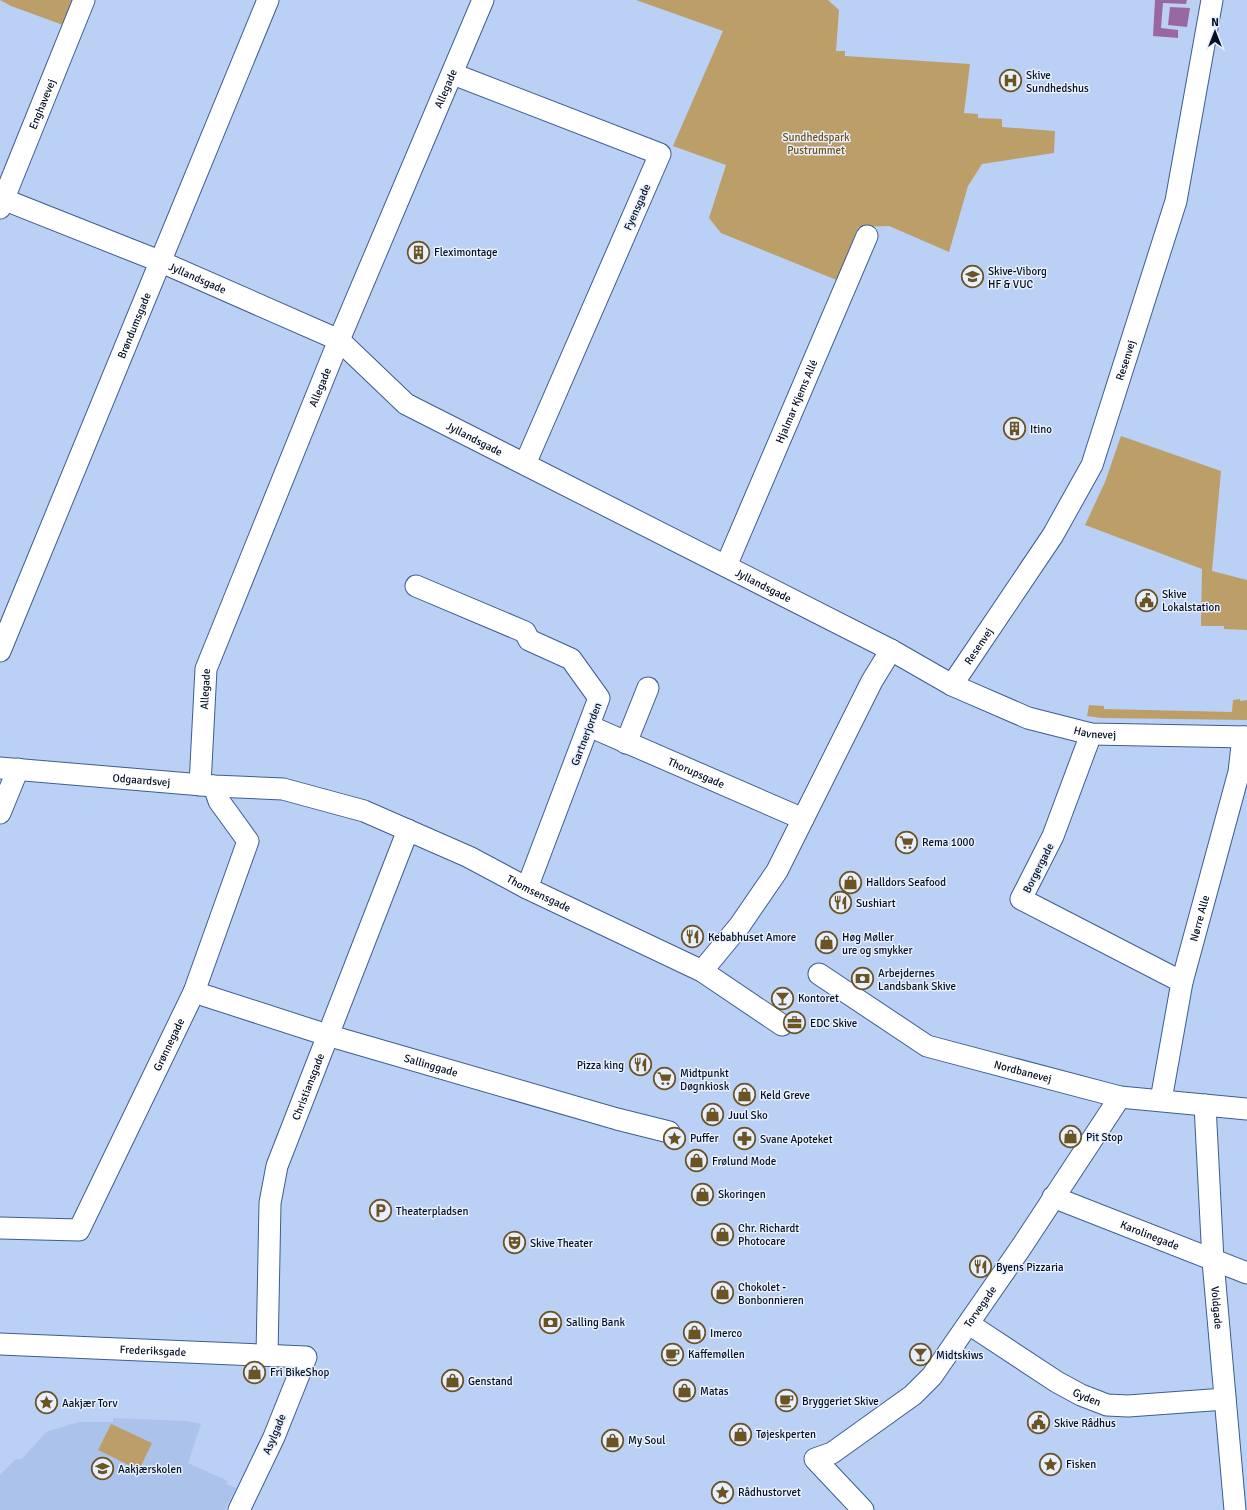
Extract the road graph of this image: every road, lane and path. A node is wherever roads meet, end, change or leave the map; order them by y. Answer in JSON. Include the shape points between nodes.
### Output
{"nodes":[{"id":1,"x":84,"y":0,"type":"edge"},
{"id":2,"x":268,"y":0,"type":"edge"},
{"id":3,"x":483,"y":0,"type":"edge"},
{"id":4,"x":1212,"y":0,"type":"edge"},
{"id":5,"x":453,"y":74,"type":"junction"},
{"id":6,"x":1,"y":202,"type":"edge"},
{"id":7,"x":867,"y":236,"type":"dead end"},
{"id":8,"x":160,"y":261,"type":"junction"},
{"id":9,"x":339,"y":340,"type":"junction"},
{"id":10,"x":525,"y":464,"type":"junction"},
{"id":11,"x":726,"y":566,"type":"junction"},
{"id":12,"x":416,"y":586,"type":"dead end"},
{"id":13,"x":891,"y":650,"type":"junction"},
{"id":14,"x":0,"y":651,"type":"edge"},
{"id":15,"x":952,"y":685,"type":"junction"},
{"id":16,"x":648,"y":688,"type":"dead end"},
{"id":17,"x":589,"y":726,"type":"junction"},
{"id":18,"x":1091,"y":734,"type":"junction"},
{"id":19,"x":1245,"y":737,"type":"edge"},
{"id":20,"x":626,"y":743,"type":"junction"},
{"id":21,"x":9,"y":769,"type":"edge"},
{"id":22,"x":207,"y":786,"type":"junction"},
{"id":23,"x":283,"y":790,"type":"joint"},
{"id":24,"x":0,"y":813,"type":"edge"},
{"id":25,"x":803,"y":819,"type":"junction"},
{"id":26,"x":408,"y":830,"type":"junction"},
{"id":27,"x":527,"y":888,"type":"junction"},
{"id":28,"x":702,"y":971,"type":"junction"},
{"id":29,"x":819,"y":974,"type":"dead end"},
{"id":30,"x":1182,"y":982,"type":"junction"},
{"id":31,"x":194,"y":992,"type":"junction"},
{"id":32,"x":782,"y":1025,"type":"dead end"},
{"id":33,"x":327,"y":1035,"type":"junction"},
{"id":34,"x":1120,"y":1097,"type":"junction"},
{"id":35,"x":1161,"y":1100,"type":"junction"},
{"id":36,"x":1205,"y":1104,"type":"junction"},
{"id":37,"x":1247,"y":1109,"type":"edge"},
{"id":38,"x":669,"y":1132,"type":"dead end"},
{"id":39,"x":1053,"y":1197,"type":"junction"},
{"id":40,"x":0,"y":1228,"type":"edge"},
{"id":41,"x":1213,"y":1261,"type":"junction"},
{"id":42,"x":1247,"y":1273,"type":"edge"},
{"id":43,"x":968,"y":1324,"type":"junction"},
{"id":44,"x":0,"y":1344,"type":"edge"},
{"id":45,"x":267,"y":1355,"type":"junction"},
{"id":46,"x":306,"y":1357,"type":"joint"},
{"id":47,"x":1225,"y":1399,"type":"junction"},
{"id":48,"x":239,"y":1510,"type":"edge"},
{"id":49,"x":863,"y":1510,"type":"edge"},
{"id":50,"x":1235,"y":1510,"type":"edge"}],
"edges":[{"from":1,"to":6,"type":"street","name":"Enghavevej"},
{"from":2,"to":8,"type":"street","name":"Brøndumsgade"},
{"from":3,"to":5,"type":"street","name":"Allegade"},
{"from":4,"to":15,"type":"street","name":"Resenvej","via":[[1176,201],[1092,465],[1054,535]]},
{"from":5,"to":9,"type":"street","name":"Allegade"},
{"from":5,"to":10,"type":"street","name":"Fyensgade","via":[[660,154]]},
{"from":6,"to":8,"type":"street","name":"Jyllandsgade"},
{"from":7,"to":11,"type":"street","name":"Hjalmar Kjems Allé"},
{"from":8,"to":9,"type":"street","name":"Jyllandsgade"},
{"from":8,"to":14,"type":"street","name":"Brøndumsgade"},
{"from":9,"to":10,"type":"street","name":"Jyllandsgade","via":[[406,404]]},
{"from":9,"to":22,"type":"street","name":"Allegade","via":[[206,669]]},
{"from":10,"to":11,"type":"street","name":"Jyllandsgade"},
{"from":11,"to":13,"type":"street","name":"Jyllandsgade"},
{"from":12,"to":17,"type":"street","name":"Gartnerjorden","via":[[525,632],[529,640],[571,659],[599,698]]},
{"from":13,"to":15,"type":"street","name":"Jyllandsgade"},
{"from":13,"to":25,"type":"street","via":[[872,681]]},
{"from":15,"to":18,"type":"street","name":"Havnevej","via":[[1028,718]]},
{"from":16,"to":20,"type":"street"},
{"from":17,"to":20,"type":"street","name":"Thorupsgade"},
{"from":17,"to":27,"type":"street","name":"Gartnerjorden"},
{"from":18,"to":19,"type":"street","name":"Havnevej"},
{"from":18,"to":30,"type":"street","name":"Borgergade","via":[[1054,836],[1022,899]]},
{"from":19,"to":30,"type":"street","name":"Nørre Alle","via":[[1239,772]]},
{"from":20,"to":25,"type":"street","name":"Thorupsgade"},
{"from":21,"to":22,"type":"street","name":"Odgaardsvej"},
{"from":21,"to":24,"type":"street"},
{"from":22,"to":23,"type":"street","name":"Odgaardsvej"},
{"from":22,"to":31,"type":"street","name":"Grønnegade","via":[[248,841]]},
{"from":23,"to":26,"type":"street","name":"Thomsensgade","via":[[364,811]]},
{"from":25,"to":28,"type":"street","via":[[777,871],[740,925]]},
{"from":26,"to":27,"type":"street","name":"Thomsensgade","via":[[469,856]]},
{"from":26,"to":33,"type":"street","name":"Christiansgade"},
{"from":27,"to":28,"type":"street","name":"Thomsensgade"},
{"from":28,"to":32,"type":"street","name":"Thomsensgade"},
{"from":29,"to":34,"type":"street","name":"Nordbanevej","via":[[927,1046]]},
{"from":30,"to":35,"type":"street","name":"Nørre Alle"},
{"from":31,"to":33,"type":"street","name":"Sallinggade"},
{"from":31,"to":40,"type":"street","name":"Grønnegade","via":[[79,1230]]},
{"from":33,"to":38,"type":"street","name":"Sallinggade","via":[[618,1120]]},
{"from":33,"to":45,"type":"street","name":"Christiansgade","via":[[277,1166],[271,1196]]},
{"from":34,"to":35,"type":"street","name":"Nordbanevej"},
{"from":34,"to":39,"type":"street","name":"Torvegade"},
{"from":35,"to":36,"type":"street","name":"Nordbanevej"},
{"from":36,"to":37,"type":"street","name":"Nordbanevej"},
{"from":36,"to":41,"type":"street","name":"Voldgade"},
{"from":39,"to":41,"type":"street","name":"Karolinegade"},
{"from":39,"to":43,"type":"street","name":"Torvegade"},
{"from":41,"to":42,"type":"street","name":"Karolinegade"},
{"from":41,"to":47,"type":"street","name":"Voldgade"},
{"from":43,"to":47,"type":"street","name":"Gyden","via":[[1057,1382],[1107,1405],[1128,1406]]},
{"from":43,"to":49,"type":"street","name":"Torvegade","via":[[932,1376],[913,1395],[832,1453],[815,1459]]},
{"from":44,"to":45,"type":"street","name":"Frederiksgade"},
{"from":45,"to":46,"type":"street","name":"Frederiksgade"},
{"from":46,"to":48,"type":"street","name":"Asylgade","via":[[274,1437]]},
{"from":47,"to":50,"type":"street","name":"Voldgade"}]}
